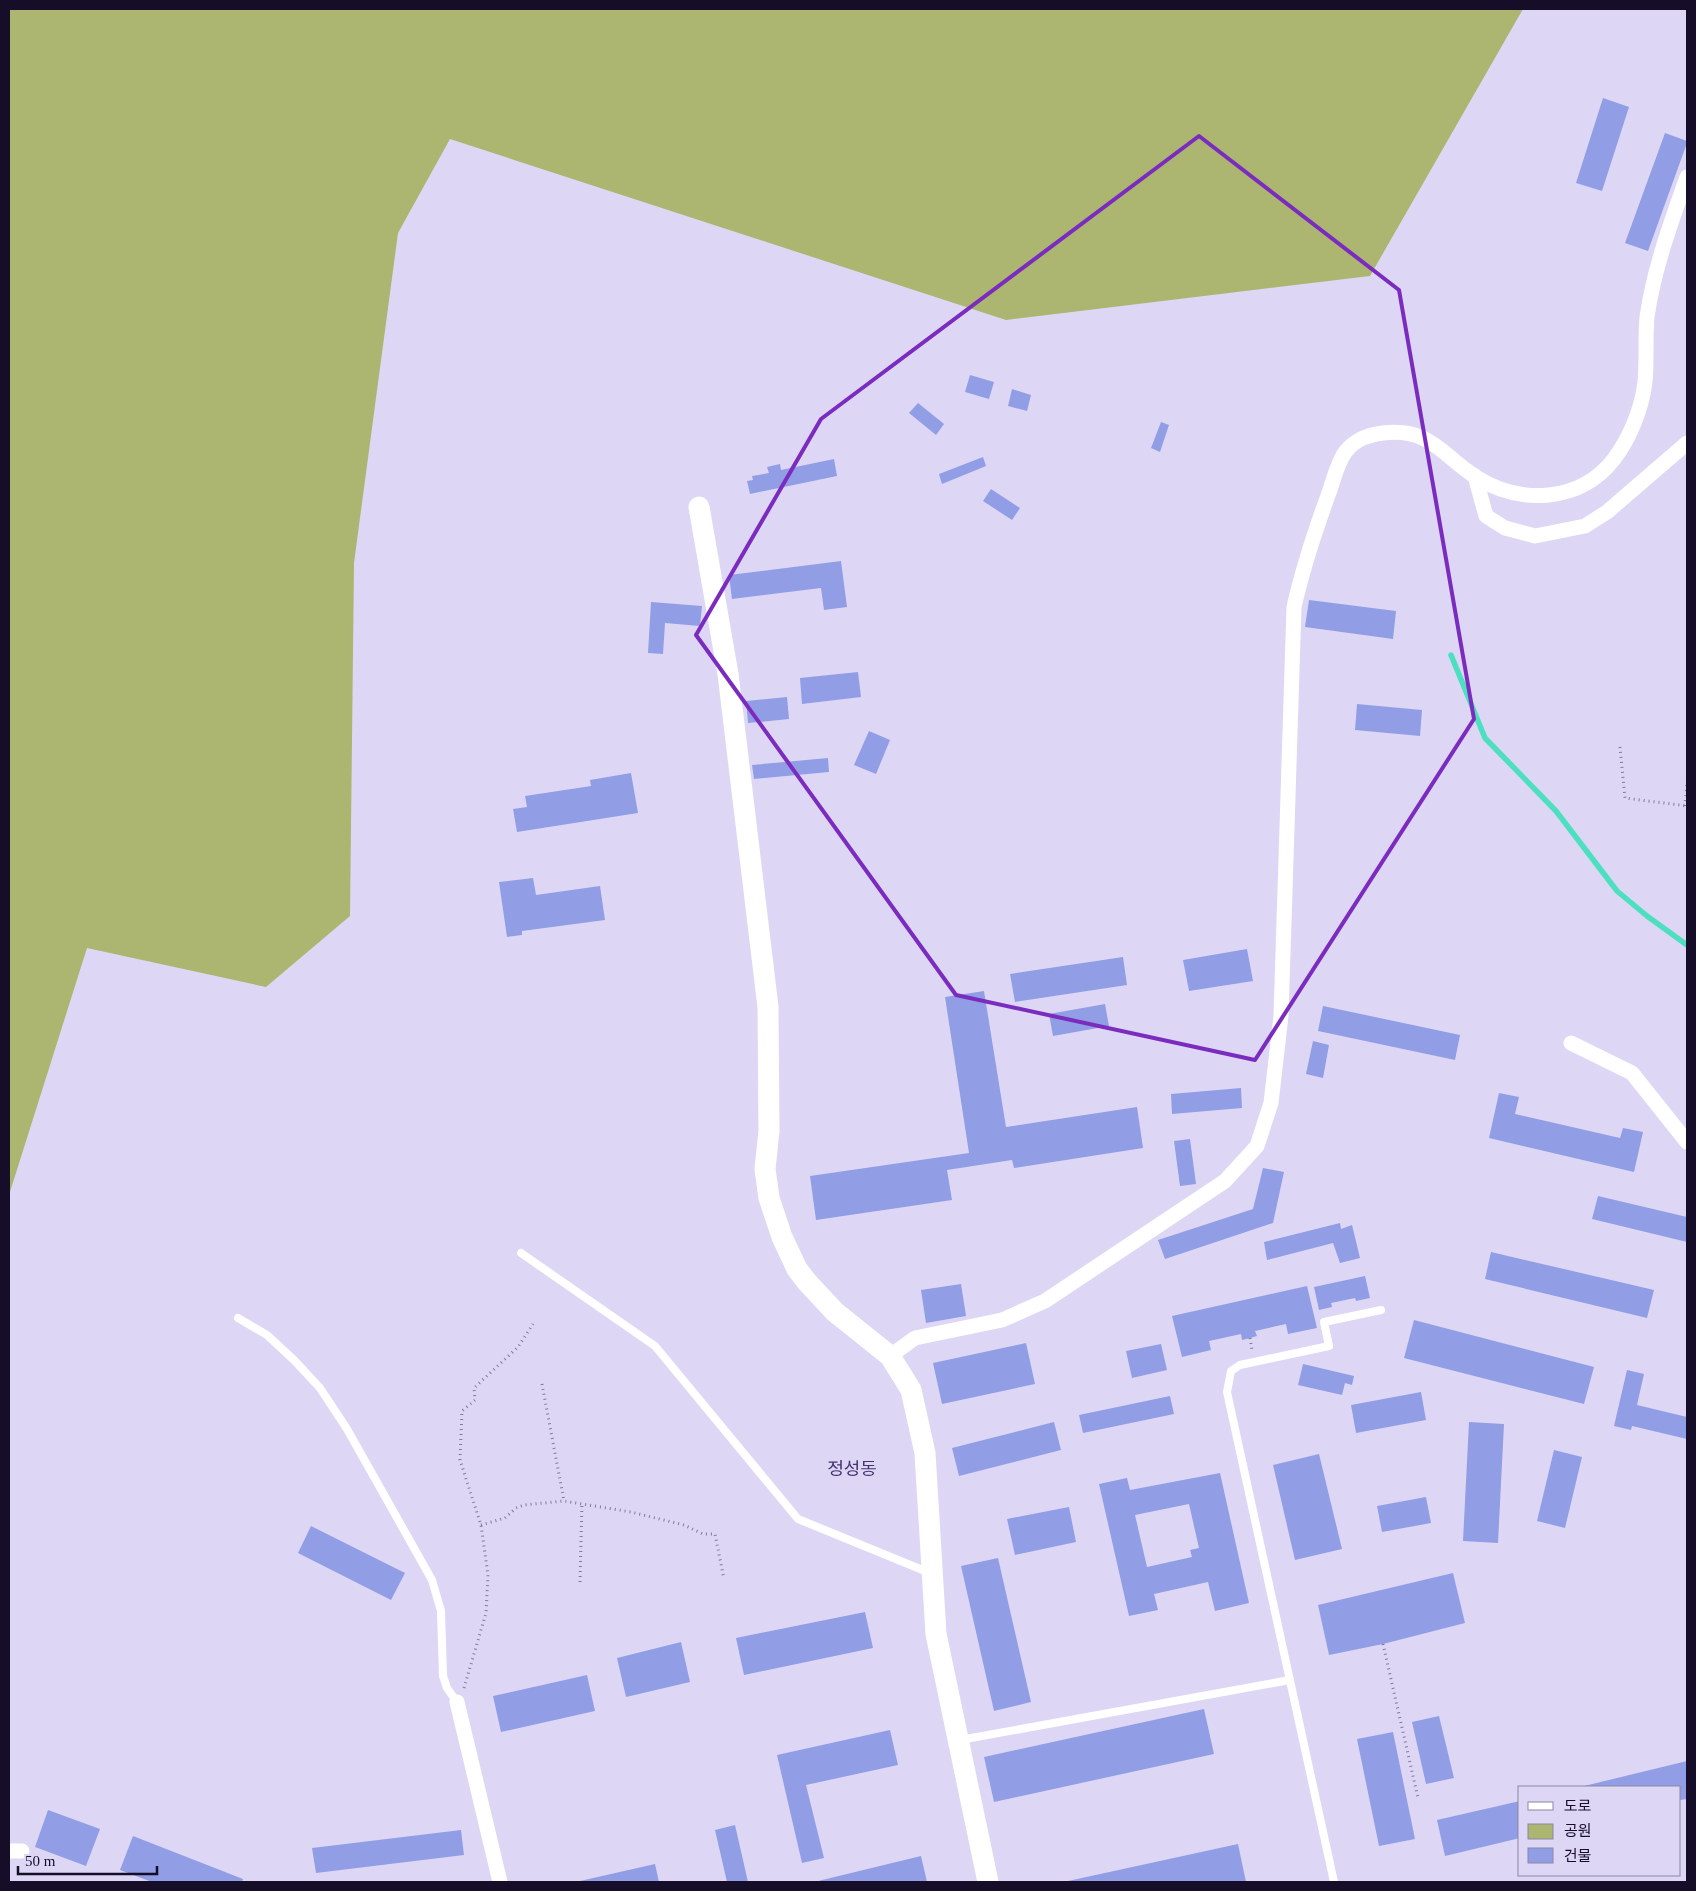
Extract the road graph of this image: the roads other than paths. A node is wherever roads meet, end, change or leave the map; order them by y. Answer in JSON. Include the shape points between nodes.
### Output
{"nodes":[{"id":1,"x":1687,"y":177,"type":"edge"},
{"id":2,"x":1687,"y":443,"type":"edge"},
{"id":3,"x":1475,"y":476,"type":"junction"},
{"id":4,"x":699,"y":507,"type":"dead end"},
{"id":5,"x":1571,"y":1044,"type":"dead end"},
{"id":6,"x":1687,"y":1142,"type":"edge"},
{"id":7,"x":521,"y":1253,"type":"dead end"},
{"id":8,"x":1381,"y":1310,"type":"dead end"},
{"id":9,"x":238,"y":1318,"type":"dead end"},
{"id":10,"x":890,"y":1356,"type":"junction"},
{"id":11,"x":931,"y":1574,"type":"junction"},
{"id":12,"x":1290,"y":1680,"type":"junction"},
{"id":13,"x":457,"y":1702,"type":"joint"},
{"id":14,"x":958,"y":1740,"type":"junction"},
{"id":15,"x":500,"y":1882,"type":"edge"},
{"id":16,"x":988,"y":1882,"type":"edge"},
{"id":17,"x":1334,"y":1882,"type":"edge"}],
"edges":[{"from":1,"to":3,"type":"street","via":[[1664,240],[1647,317],[1642,396],[1632,428],[1614,459],[1589,481],[1556,496],[1508,492]]},
{"from":2,"to":3,"type":"street","via":[[1607,512],[1585,526],[1534,536],[1506,528],[1486,516]]},
{"from":3,"to":10,"type":"street","via":[[1425,438],[1393,432],[1370,435],[1356,441],[1344,453],[1302,571],[1294,607],[1290,676],[1281,1016],[1271,1103],[1256,1146],[1225,1181],[1045,1301],[1002,1320],[915,1338]]},
{"from":4,"to":10,"type":"street","via":[[728,674],[768,1008],[769,1130],[765,1169],[769,1198],[797,1269],[835,1312]]},
{"from":5,"to":6,"type":"street","via":[[1632,1073]]},
{"from":7,"to":11,"type":"lane","via":[[655,1346],[798,1519]]},
{"from":8,"to":12,"type":"lane","via":[[1324,1322],[1329,1346],[1240,1365],[1231,1371],[1228,1382],[1227,1392]]},
{"from":9,"to":13,"type":"lane","via":[[267,1335],[296,1361],[320,1388],[352,1437],[432,1580],[441,1611],[443,1676]]},
{"from":10,"to":11,"type":"street","via":[[911,1390],[925,1453],[932,1535]]},
{"from":11,"to":14,"type":"street","via":[[936,1634]]},
{"from":12,"to":14,"type":"lane"},
{"from":12,"to":17,"type":"lane"},
{"from":13,"to":15,"type":"street"},
{"from":14,"to":16,"type":"street"}]}
